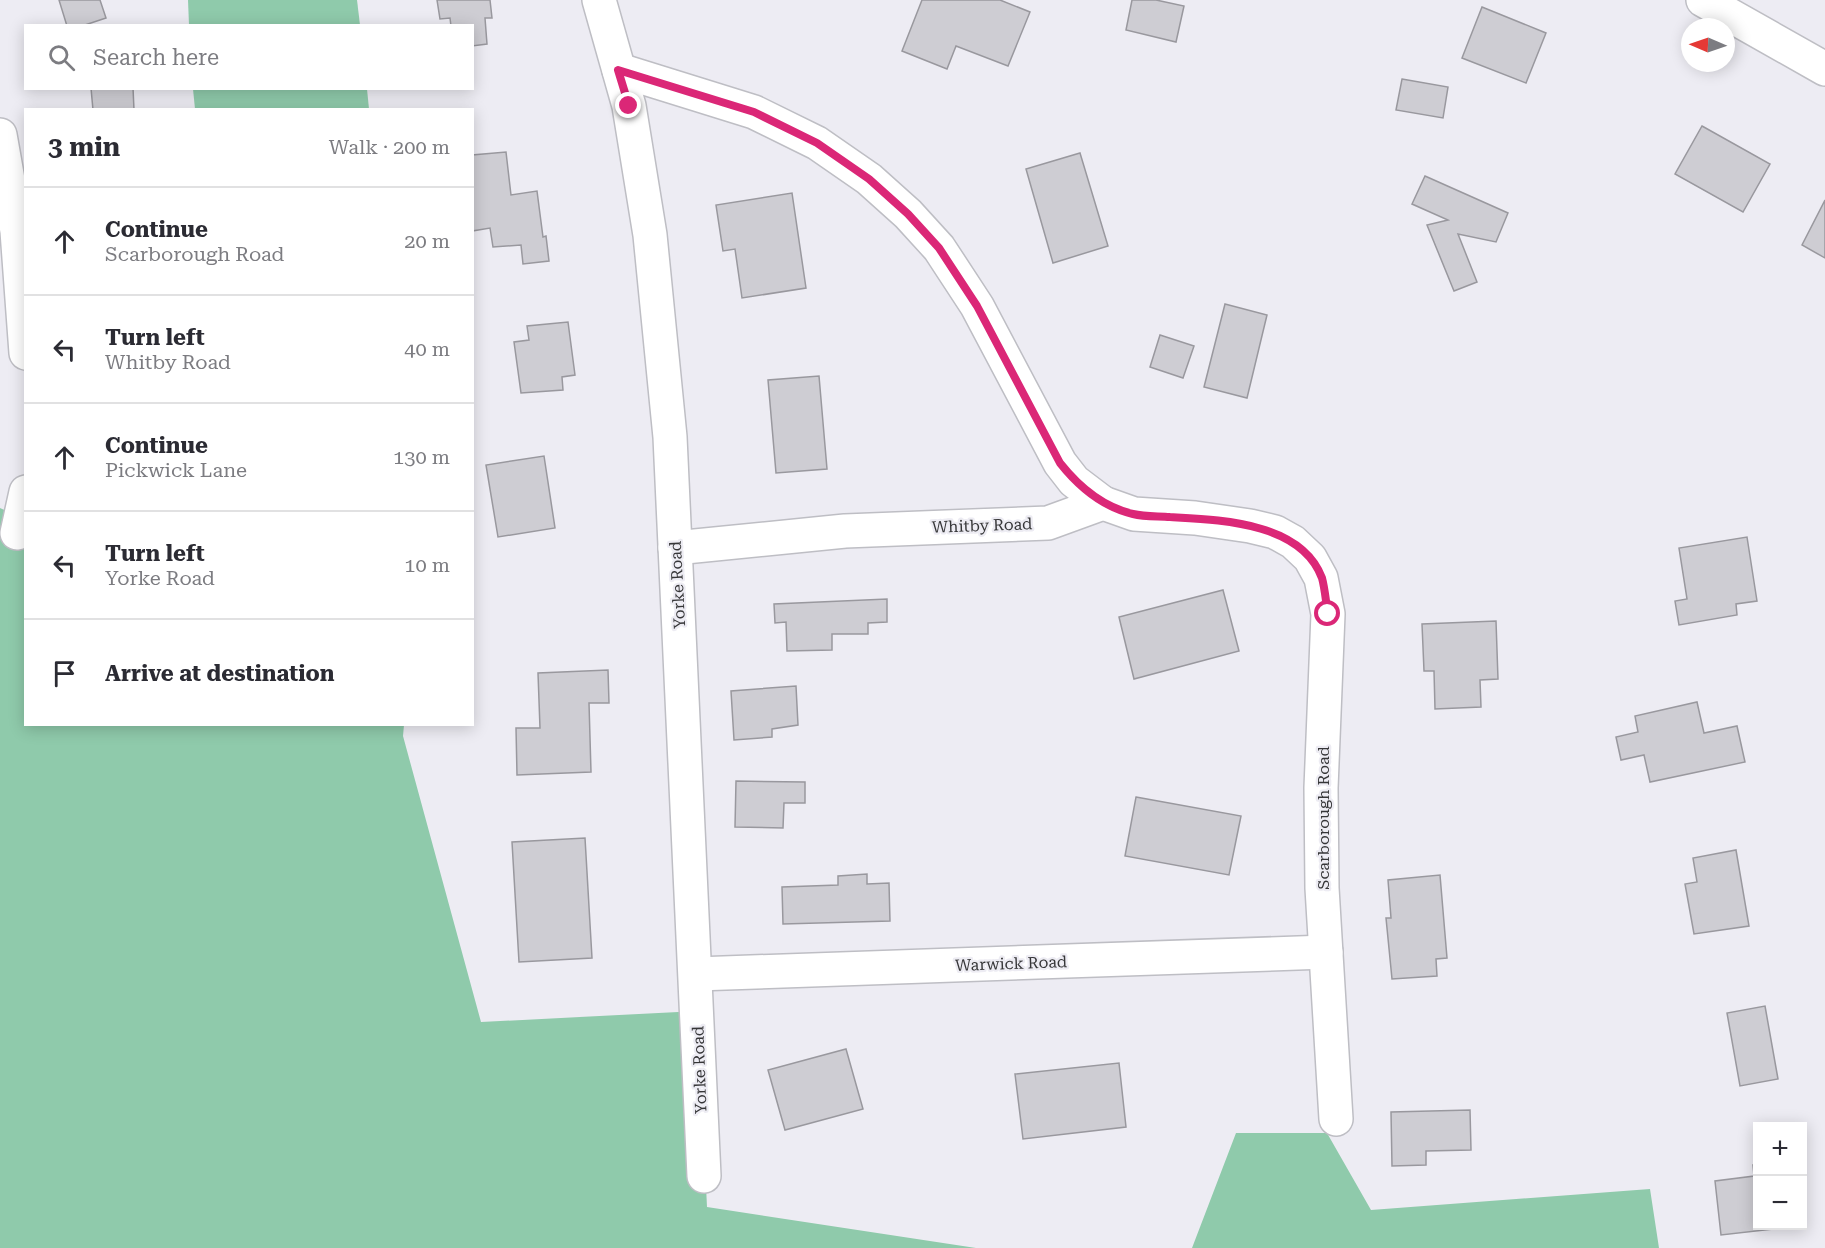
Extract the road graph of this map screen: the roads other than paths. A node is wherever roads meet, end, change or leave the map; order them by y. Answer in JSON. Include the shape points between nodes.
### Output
{"nodes":[{"id":1,"x":599,"y":0,"type":"edge"},
{"id":2,"x":1703,"y":0,"type":"edge"},
{"id":3,"x":1825,"y":69,"type":"edge"},
{"id":4,"x":618,"y":70,"type":"junction"},
{"id":5,"x":0,"y":135,"type":"edge"},
{"id":6,"x":24,"y":326,"type":"edge"},
{"id":7,"x":24,"y":501,"type":"edge"},
{"id":8,"x":1103,"y":503,"type":"junction"},
{"id":9,"x":17,"y":533,"type":"dead end"},
{"id":10,"x":675,"y":548,"type":"junction"},
{"id":11,"x":1326,"y":952,"type":"junction"},
{"id":12,"x":696,"y":974,"type":"junction"},
{"id":13,"x":1336,"y":1119,"type":"dead end"},
{"id":14,"x":704,"y":1176,"type":"dead end"}],
"edges":[{"from":1,"to":4,"type":"street","name":"Yorke Road"},
{"from":2,"to":3,"type":"street"},
{"from":4,"to":8,"type":"street","via":[[754,112],[817,143],[869,179],[939,248],[977,306],[1060,463],[1074,481]]},
{"from":4,"to":10,"type":"street","name":"Yorke Road","via":[[629,106],[650,235],[670,437]]},
{"from":5,"to":6,"type":"street","via":[[17,231]]},
{"from":7,"to":9,"type":"street"},
{"from":8,"to":10,"type":"street","name":"Whitby Road","via":[[1047,523],[845,531]]},
{"from":8,"to":11,"type":"street","name":"Scarborough Road","via":[[1134,514],[1195,518],[1275,532],[1310,558],[1322,578],[1328,614],[1321,788]]},
{"from":10,"to":12,"type":"street","name":"Yorke Road"},
{"from":11,"to":12,"type":"street","name":"Warwick Road"},
{"from":11,"to":13,"type":"street","name":"Scarborough Road"},
{"from":12,"to":14,"type":"street","name":"Yorke Road"}]}
